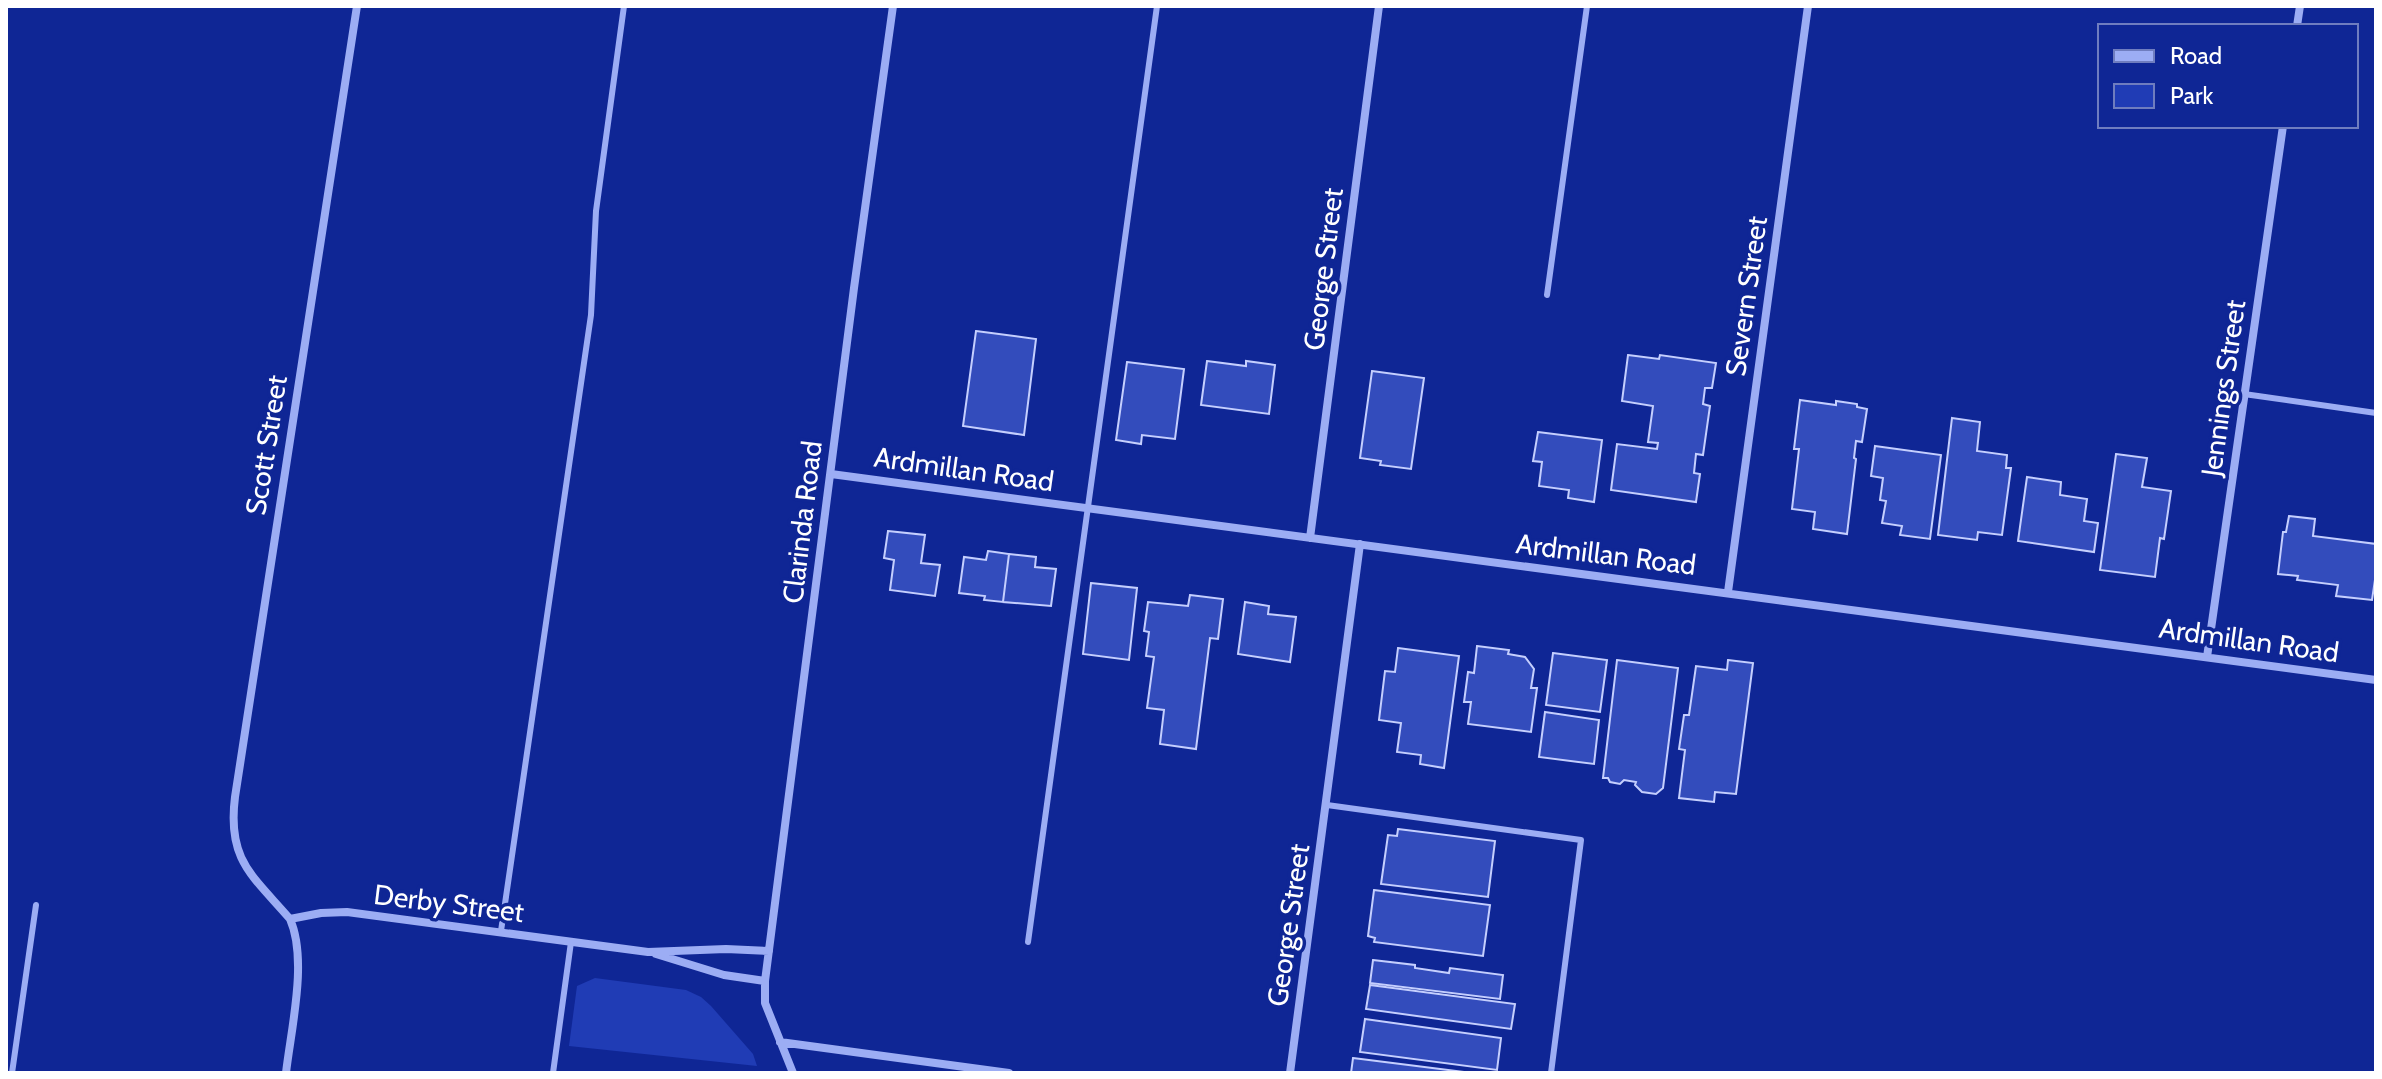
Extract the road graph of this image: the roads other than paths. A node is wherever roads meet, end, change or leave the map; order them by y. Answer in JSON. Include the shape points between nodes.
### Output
{"nodes":[{"id":1,"x":357,"y":6,"type":"edge"},
{"id":2,"x":624,"y":6,"type":"edge"},
{"id":3,"x":893,"y":6,"type":"edge"},
{"id":4,"x":1157,"y":6,"type":"edge"},
{"id":5,"x":1379,"y":6,"type":"edge"},
{"id":6,"x":1587,"y":6,"type":"edge"},
{"id":7,"x":1808,"y":6,"type":"edge"},
{"id":8,"x":2283,"y":128,"type":"edge"},
{"id":9,"x":1547,"y":295,"type":"dead end"},
{"id":10,"x":2244,"y":394,"type":"junction"},
{"id":11,"x":2376,"y":413,"type":"edge"},
{"id":12,"x":831,"y":474,"type":"junction"},
{"id":13,"x":1088,"y":508,"type":"junction"},
{"id":14,"x":1310,"y":538,"type":"junction"},
{"id":15,"x":1360,"y":544,"type":"junction"},
{"id":16,"x":1728,"y":592,"type":"junction"},
{"id":17,"x":2207,"y":657,"type":"junction"},
{"id":18,"x":2376,"y":680,"type":"edge"},
{"id":19,"x":1327,"y":805,"type":"junction"},
{"id":20,"x":36,"y":905,"type":"dead end"},
{"id":21,"x":290,"y":919,"type":"junction"},
{"id":22,"x":501,"y":931,"type":"junction"},
{"id":23,"x":571,"y":942,"type":"junction"},
{"id":24,"x":1028,"y":942,"type":"dead end"},
{"id":25,"x":769,"y":951,"type":"junction"},
{"id":26,"x":648,"y":952,"type":"junction"},
{"id":27,"x":765,"y":981,"type":"junction"},
{"id":28,"x":780,"y":1042,"type":"junction"},
{"id":29,"x":12,"y":1073,"type":"edge"},
{"id":30,"x":286,"y":1073,"type":"edge"},
{"id":31,"x":553,"y":1073,"type":"edge"},
{"id":32,"x":793,"y":1073,"type":"edge"},
{"id":33,"x":1009,"y":1073,"type":"edge"},
{"id":34,"x":1290,"y":1073,"type":"edge"},
{"id":35,"x":1551,"y":1073,"type":"edge"}],
"edges":[{"from":1,"to":21,"type":"street","name":"Scott Street","via":[[232,821],[243,864]]},
{"from":2,"to":22,"type":"lane","via":[[596,211],[591,315]]},
{"from":3,"to":12,"type":"street","name":"Clarinda Road"},
{"from":4,"to":13,"type":"lane"},
{"from":5,"to":14,"type":"street","name":"George Street"},
{"from":6,"to":9,"type":"lane"},
{"from":7,"to":16,"type":"street","name":"Severn Street"},
{"from":8,"to":10,"type":"street","name":"Jennings Street"},
{"from":10,"to":11,"type":"lane"},
{"from":10,"to":17,"type":"street","name":"Jennings Street"},
{"from":12,"to":13,"type":"street","name":"Ardmillan Road"},
{"from":12,"to":25,"type":"street","name":"Clarinda Road"},
{"from":13,"to":14,"type":"street","name":"Ardmillan Road"},
{"from":13,"to":24,"type":"lane"},
{"from":14,"to":15,"type":"street","name":"Ardmillan Road"},
{"from":15,"to":16,"type":"street","name":"Ardmillan Road"},
{"from":15,"to":19,"type":"street","name":"George Street"},
{"from":16,"to":17,"type":"street","name":"Ardmillan Road"},
{"from":17,"to":18,"type":"street","name":"Ardmillan Road"},
{"from":19,"to":34,"type":"street","name":"George Street"},
{"from":19,"to":35,"type":"lane","via":[[1581,840]]},
{"from":20,"to":29,"type":"lane"},
{"from":21,"to":22,"type":"street","name":"Derby Street","via":[[347,912]]},
{"from":21,"to":30,"type":"street","via":[[298,971]]},
{"from":22,"to":23,"type":"street","name":"Derby Street"},
{"from":23,"to":26,"type":"street","name":"Derby Street"},
{"from":23,"to":31,"type":"lane"},
{"from":25,"to":26,"type":"street","name":"Derby Street"},
{"from":25,"to":27,"type":"street","name":"Clarinda Road"},
{"from":26,"to":27,"type":"street","name":"Derby Street","via":[[724,975]]},
{"from":27,"to":28,"type":"street","name":"Clarinda Road","via":[[765,1003]]},
{"from":28,"to":32,"type":"street","name":"Clarinda Road"},
{"from":28,"to":33,"type":"street"}]}
